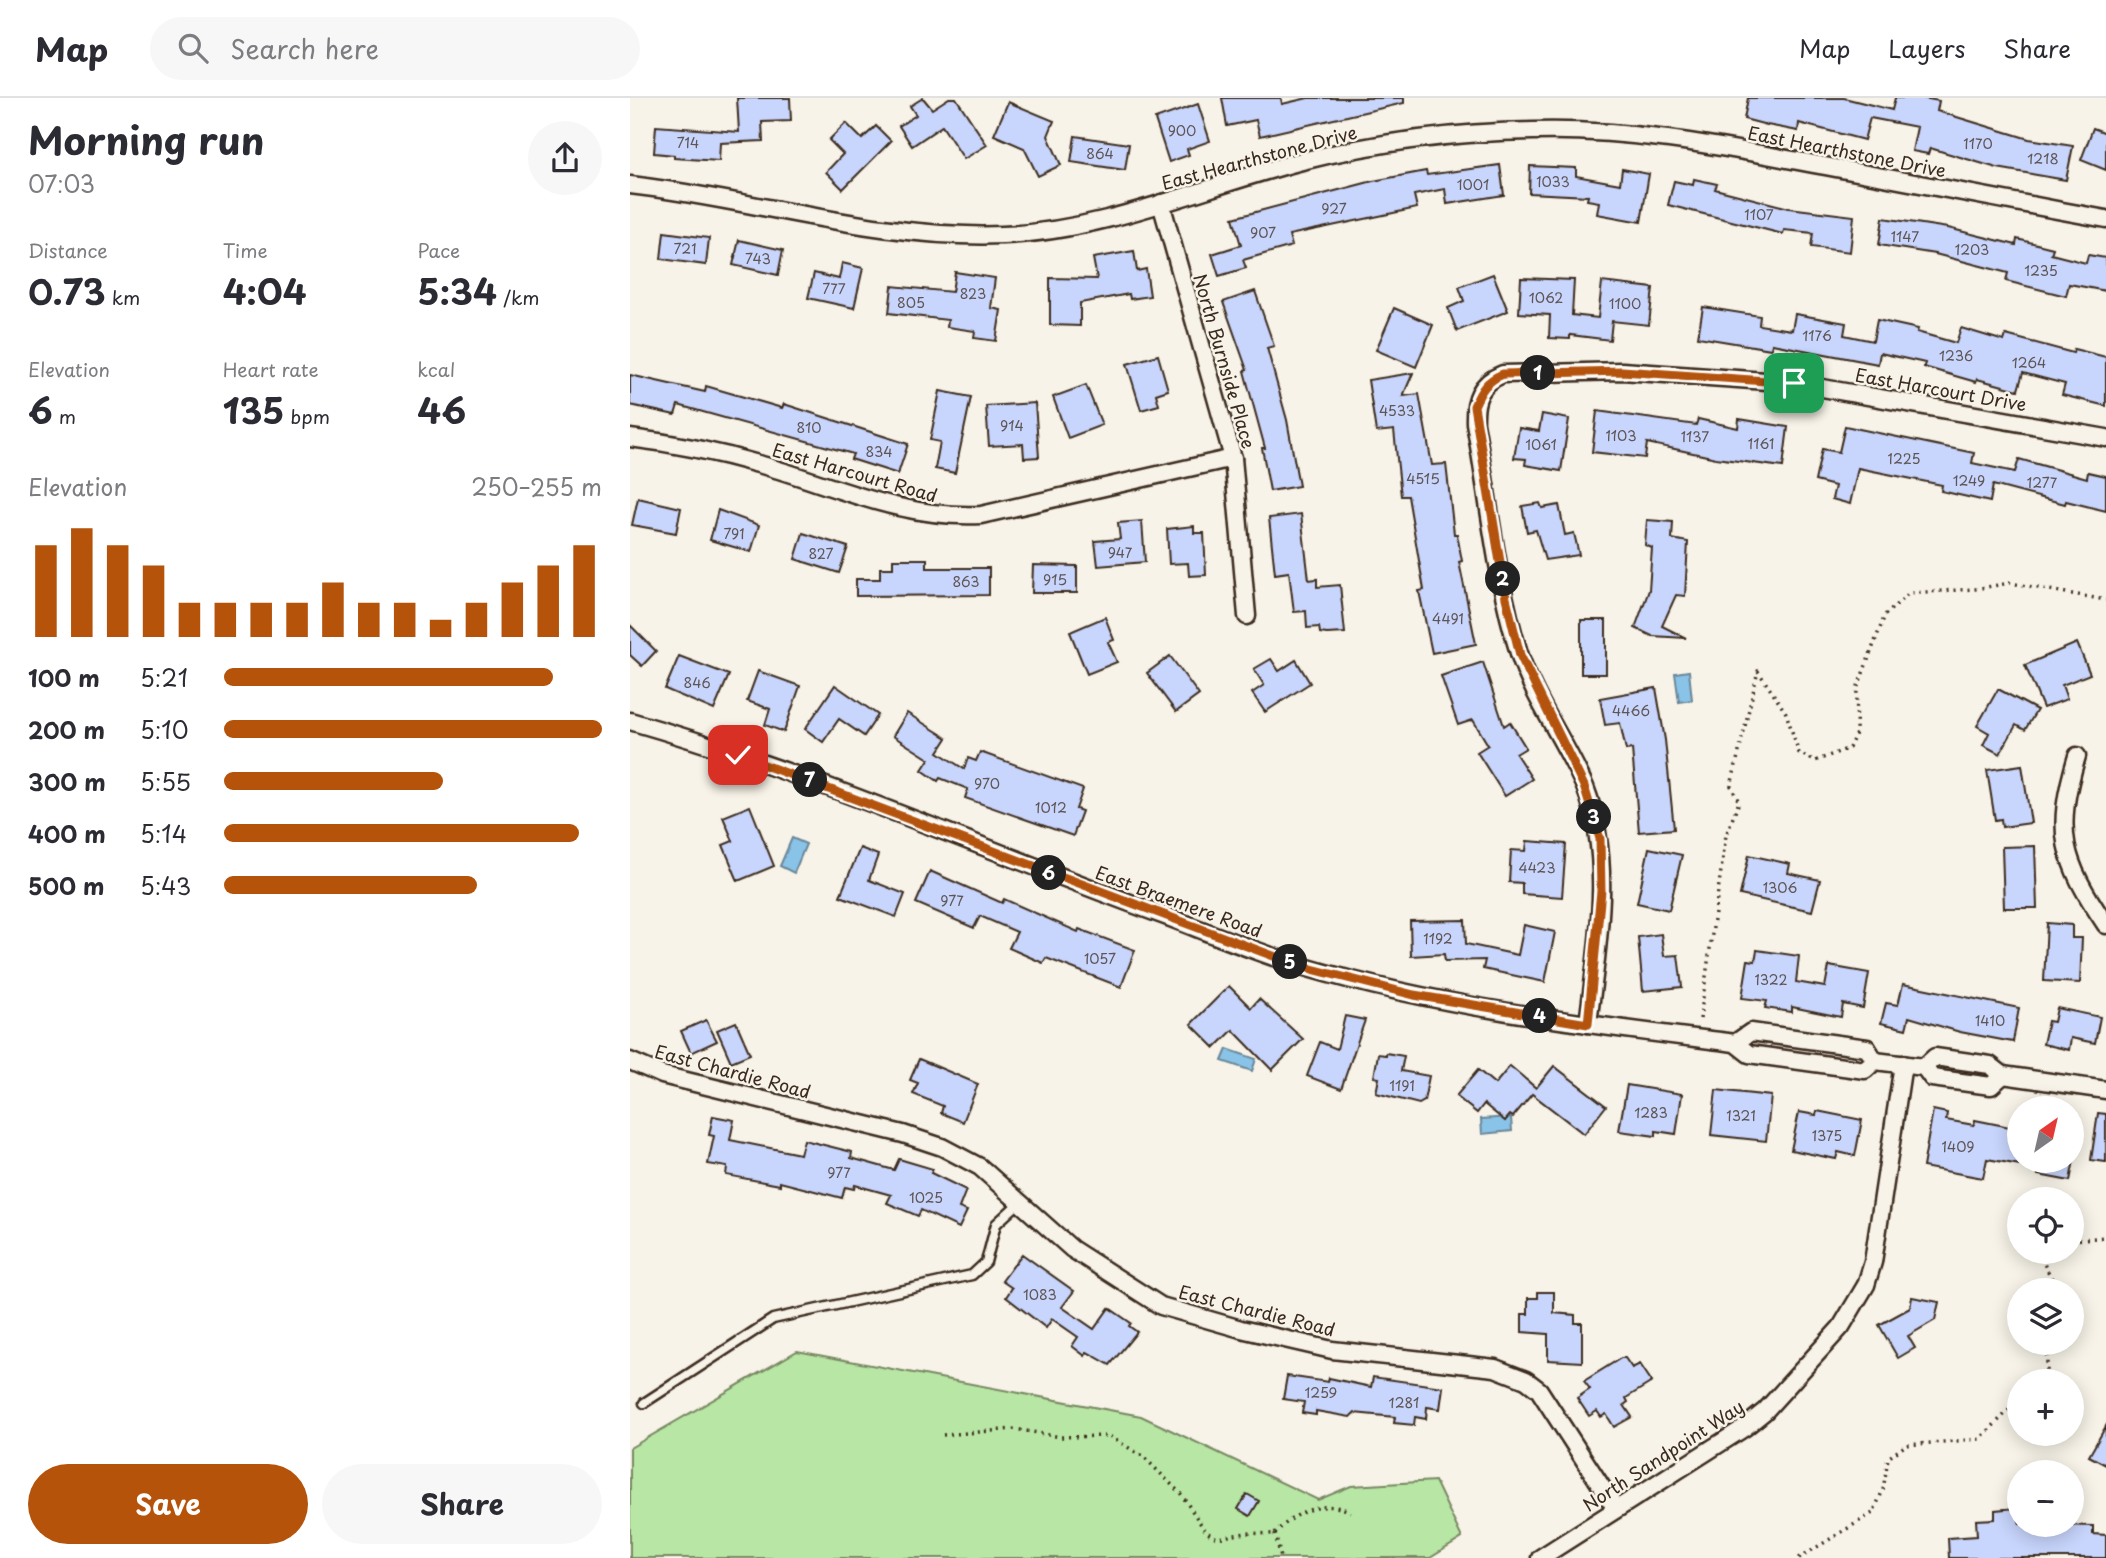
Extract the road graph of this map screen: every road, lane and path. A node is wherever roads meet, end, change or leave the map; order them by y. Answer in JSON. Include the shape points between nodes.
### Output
{"nodes":[{"id":1,"x":630,"y":185,"type":"edge"},
{"id":2,"x":1161,"y":203,"type":"junction"},
{"id":3,"x":2106,"y":219,"type":"edge"},
{"id":4,"x":630,"y":438,"type":"edge"},
{"id":5,"x":2106,"y":438,"type":"edge"},
{"id":6,"x":1233,"y":458,"type":"junction"},
{"id":7,"x":2106,"y":600,"type":"edge"},
{"id":8,"x":1247,"y":616,"type":"dead end"},
{"id":9,"x":630,"y":720,"type":"edge"},
{"id":10,"x":2077,"y":756,"type":"dead end"},
{"id":11,"x":2106,"y":925,"type":"edge"},
{"id":12,"x":1700,"y":1019,"type":"dead end"},
{"id":13,"x":1588,"y":1024,"type":"junction"},
{"id":14,"x":630,"y":1061,"type":"edge"},
{"id":15,"x":1903,"y":1064,"type":"junction"},
{"id":16,"x":2106,"y":1090,"type":"edge"},
{"id":17,"x":1021,"y":1201,"type":"junction"},
{"id":18,"x":2106,"y":1237,"type":"edge"},
{"id":19,"x":2084,"y":1239,"type":"edge"},
{"id":20,"x":644,"y":1403,"type":"dead end"},
{"id":21,"x":2007,"y":1412,"type":"edge"},
{"id":22,"x":943,"y":1435,"type":"dead end"},
{"id":23,"x":1616,"y":1509,"type":"junction"},
{"id":24,"x":1350,"y":1512,"type":"dead end"},
{"id":25,"x":1275,"y":1534,"type":"junction"},
{"id":26,"x":1281,"y":1558,"type":"edge"},
{"id":27,"x":1540,"y":1558,"type":"edge"},
{"id":28,"x":1799,"y":1558,"type":"edge"}],
"edges":[{"from":1,"to":2,"type":"street","name":"East Hearthstone Drive","via":[[945,234],[1004,235],[1073,226]]},
{"from":2,"to":3,"type":"street","name":"East Hearthstone Drive","via":[[1303,161],[1418,137],[1535,130],[1703,143]]},
{"from":2,"to":6,"type":"street","name":"North Burnside Place"},
{"from":4,"to":6,"type":"street","name":"East Harcourt Road","via":[[760,464],[905,510],[944,517],[981,515]]},
{"from":5,"to":13,"type":"street","name":"East Harcourt Drive","via":[[1794,383],[1622,371],[1503,374],[1481,389],[1474,406],[1475,423],[1520,655],[1584,786],[1600,839],[1601,891]]},
{"from":6,"to":8,"type":"street","name":"North Burnside Place"},
{"from":7,"to":12,"type":"path","via":[[2010,583],[1909,593],[1885,615],[1857,689],[1856,733],[1849,748],[1815,761],[1799,753],[1786,713],[1758,671],[1731,786],[1739,802],[1726,835]]},
{"from":9,"to":13,"type":"street","name":"East Braemere Road","via":[[794,774],[1300,966],[1414,995]]},
{"from":10,"to":11,"type":"street","via":[[2063,813],[2067,853],[2083,892]]},
{"from":13,"to":15,"type":"street","name":"East Braemere Road","via":[[1735,1043],[1749,1054],[1865,1070],[1875,1061]]},
{"from":14,"to":17,"type":"street","name":"East Chardie Road","via":[[662,1075],[942,1147],[980,1167]]},
{"from":15,"to":16,"type":"street","name":"East Braemere Road","via":[[1924,1067],[1935,1057],[1990,1065],[2003,1075]]},
{"from":15,"to":23,"type":"street","name":"North Sandpoint Way","via":[[1873,1262],[1858,1302],[1765,1412]]},
{"from":17,"to":20,"type":"lane","via":[[996,1224],[986,1262],[971,1275],[773,1319]]},
{"from":17,"to":23,"type":"street","name":"East Chardie Road","via":[[1072,1249],[1161,1306],[1332,1350],[1495,1368],[1526,1380],[1548,1402]]},
{"from":18,"to":19,"type":"path"},
{"from":21,"to":28,"type":"path","via":[[1980,1438],[1906,1445],[1888,1458],[1883,1490],[1873,1513]]},
{"from":22,"to":25,"type":"path","via":[[1015,1429],[1061,1437],[1109,1436],[1144,1457],[1181,1494],[1206,1532],[1217,1538]]},
{"from":23,"to":27,"type":"street","name":"North Sandpoint Way"},
{"from":24,"to":25,"type":"path","via":[[1338,1506],[1314,1508]]},
{"from":25,"to":26,"type":"path"}]}
